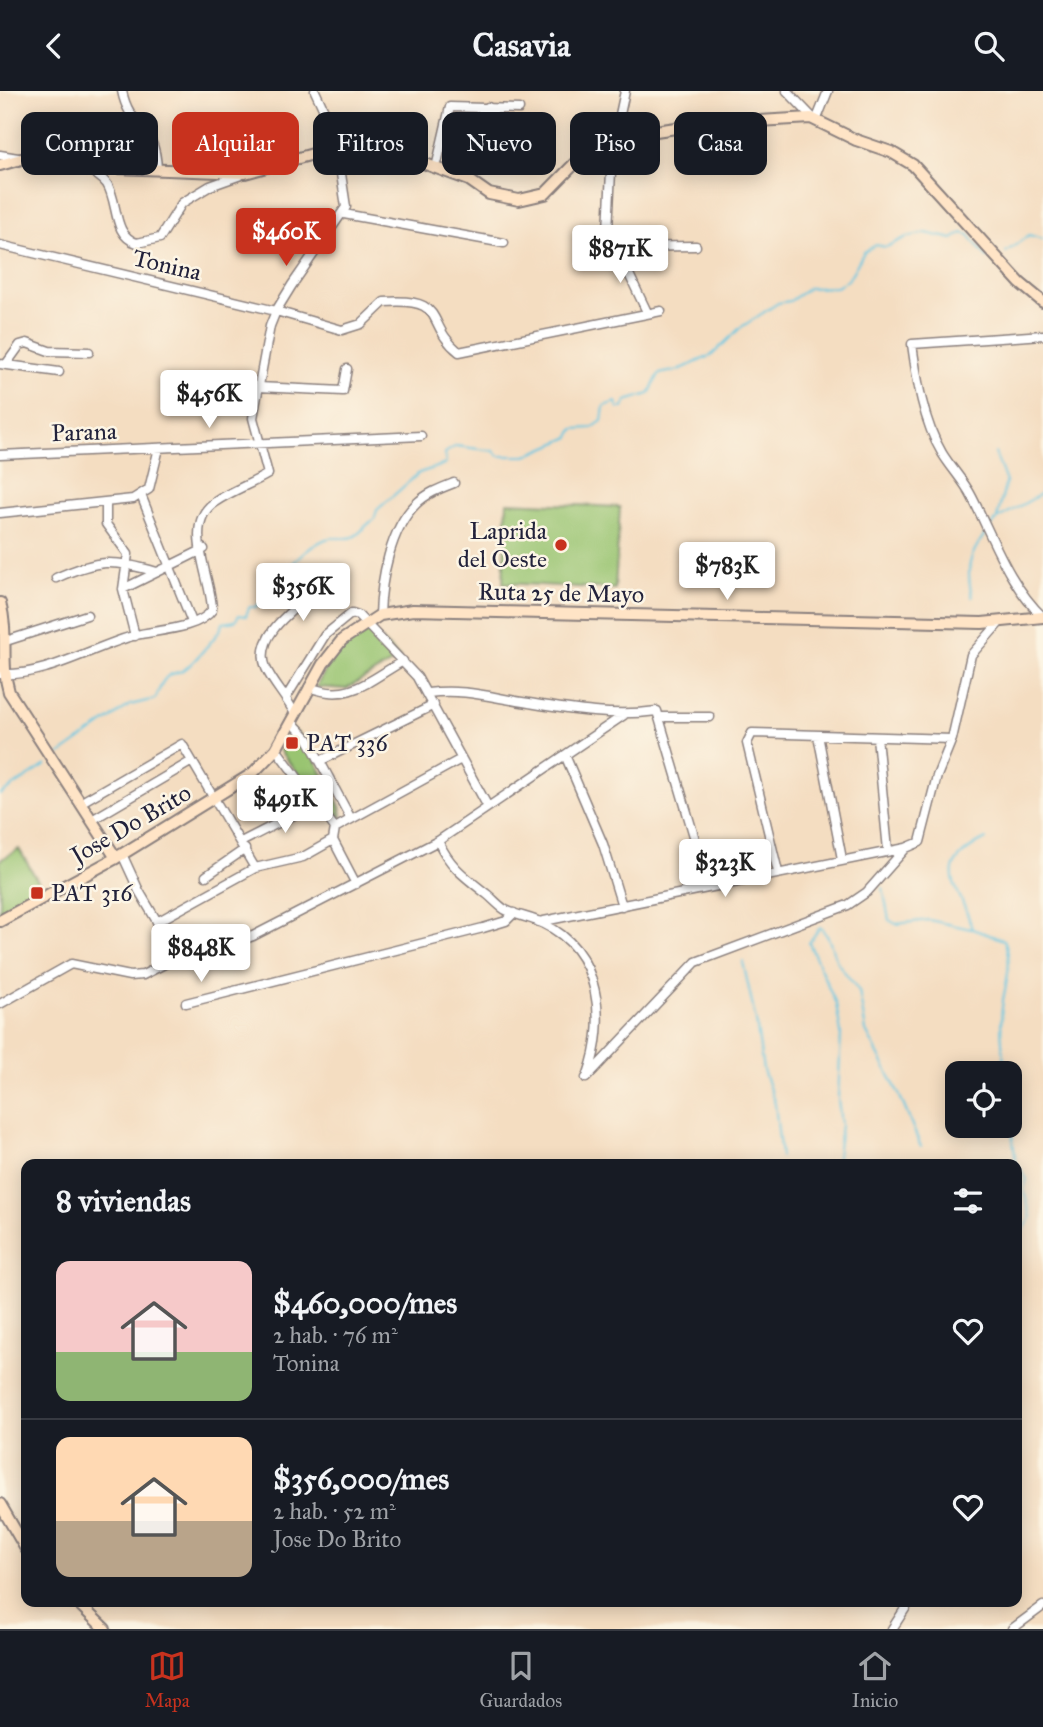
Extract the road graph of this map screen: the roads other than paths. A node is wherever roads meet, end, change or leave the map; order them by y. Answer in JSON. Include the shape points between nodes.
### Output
{"nodes":[{"id":1,"x":122,"y":91,"type":"edge"},
{"id":2,"x":315,"y":91,"type":"edge"},
{"id":3,"x":625,"y":91,"type":"edge"},
{"id":4,"x":787,"y":91,"type":"edge"},
{"id":5,"x":828,"y":91,"type":"edge"},
{"id":6,"x":488,"y":107,"type":"junction"},
{"id":7,"x":519,"y":109,"type":"dead end"},
{"id":8,"x":129,"y":112,"type":"edge"},
{"id":9,"x":325,"y":112,"type":"edge"},
{"id":10,"x":620,"y":112,"type":"edge"},
{"id":11,"x":816,"y":121,"type":"junction"},
{"id":12,"x":660,"y":131,"type":"edge"},
{"id":13,"x":0,"y":155,"type":"edge"},
{"id":14,"x":21,"y":158,"type":"edge"},
{"id":15,"x":21,"y":159,"type":"edge"},
{"id":16,"x":0,"y":165,"type":"edge"},
{"id":17,"x":428,"y":165,"type":"edge"},
{"id":18,"x":436,"y":168,"type":"junction"},
{"id":19,"x":570,"y":168,"type":"edge"},
{"id":20,"x":93,"y":175,"type":"edge"},
{"id":21,"x":240,"y":175,"type":"edge"},
{"id":22,"x":342,"y":175,"type":"edge"},
{"id":23,"x":611,"y":175,"type":"edge"},
{"id":24,"x":468,"y":180,"type":"junction"},
{"id":25,"x":344,"y":213,"type":"junction"},
{"id":26,"x":504,"y":243,"type":"dead end"},
{"id":27,"x":0,"y":245,"type":"edge"},
{"id":28,"x":696,"y":246,"type":"dead end"},
{"id":29,"x":616,"y":247,"type":"junction"},
{"id":30,"x":1043,"y":302,"type":"edge"},
{"id":31,"x":276,"y":311,"type":"junction"},
{"id":32,"x":661,"y":311,"type":"dead end"},
{"id":33,"x":647,"y":312,"type":"junction"},
{"id":34,"x":1043,"y":335,"type":"edge"},
{"id":35,"x":89,"y":352,"type":"dead end"},
{"id":36,"x":4,"y":363,"type":"edge"},
{"id":37,"x":347,"y":369,"type":"dead end"},
{"id":38,"x":59,"y":372,"type":"dead end"},
{"id":39,"x":258,"y":387,"type":"junction"},
{"id":40,"x":421,"y":436,"type":"dead end"},
{"id":41,"x":259,"y":444,"type":"junction"},
{"id":42,"x":159,"y":448,"type":"junction"},
{"id":43,"x":13,"y":454,"type":"junction"},
{"id":44,"x":0,"y":455,"type":"edge"},
{"id":45,"x":0,"y":462,"type":"edge"},
{"id":46,"x":454,"y":482,"type":"dead end"},
{"id":47,"x":141,"y":495,"type":"junction"},
{"id":48,"x":106,"y":502,"type":"junction"},
{"id":49,"x":0,"y":513,"type":"edge"},
{"id":50,"x":203,"y":550,"type":"junction"},
{"id":51,"x":128,"y":562,"type":"junction"},
{"id":52,"x":169,"y":566,"type":"junction"},
{"id":53,"x":157,"y":572,"type":"junction"},
{"id":54,"x":56,"y":578,"type":"dead end"},
{"id":55,"x":323,"y":584,"type":"dead end"},
{"id":56,"x":123,"y":589,"type":"junction"},
{"id":57,"x":0,"y":603,"type":"edge"},
{"id":58,"x":413,"y":610,"type":"joint"},
{"id":59,"x":87,"y":615,"type":"dead end"},
{"id":60,"x":380,"y":615,"type":"junction"},
{"id":61,"x":1043,"y":617,"type":"edge"},
{"id":62,"x":192,"y":622,"type":"junction"},
{"id":63,"x":366,"y":622,"type":"junction"},
{"id":64,"x":999,"y":623,"type":"junction"},
{"id":65,"x":135,"y":636,"type":"junction"},
{"id":66,"x":6,"y":642,"type":"junction"},
{"id":67,"x":2,"y":656,"type":"edge"},
{"id":68,"x":403,"y":661,"type":"junction"},
{"id":69,"x":1,"y":675,"type":"edge"},
{"id":70,"x":309,"y":687,"type":"junction"},
{"id":71,"x":428,"y":692,"type":"junction"},
{"id":72,"x":287,"y":696,"type":"junction"},
{"id":73,"x":434,"y":705,"type":"junction"},
{"id":74,"x":624,"y":715,"type":"junction"},
{"id":75,"x":660,"y":716,"type":"junction"},
{"id":76,"x":293,"y":717,"type":"junction"},
{"id":77,"x":710,"y":717,"type":"dead end"},
{"id":78,"x":818,"y":735,"type":"junction"},
{"id":79,"x":877,"y":737,"type":"junction"},
{"id":80,"x":952,"y":739,"type":"junction"},
{"id":81,"x":276,"y":749,"type":"junction"},
{"id":82,"x":565,"y":755,"type":"junction"},
{"id":83,"x":461,"y":759,"type":"junction"},
{"id":84,"x":192,"y":761,"type":"junction"},
{"id":85,"x":320,"y":761,"type":"junction"},
{"id":86,"x":216,"y":799,"type":"junction"},
{"id":87,"x":80,"y":803,"type":"junction"},
{"id":88,"x":317,"y":803,"type":"junction"},
{"id":89,"x":488,"y":807,"type":"junction"},
{"id":90,"x":351,"y":819,"type":"junction"},
{"id":91,"x":92,"y":820,"type":"junction"},
{"id":92,"x":335,"y":828,"type":"junction"},
{"id":93,"x":333,"y":841,"type":"junction"},
{"id":94,"x":438,"y":841,"type":"junction"},
{"id":95,"x":243,"y":845,"type":"junction"},
{"id":96,"x":906,"y":848,"type":"junction"},
{"id":97,"x":888,"y":850,"type":"junction"},
{"id":98,"x":119,"y":856,"type":"junction"},
{"id":99,"x":842,"y":859,"type":"junction"},
{"id":100,"x":256,"y":868,"type":"junction"},
{"id":101,"x":778,"y":872,"type":"junction"},
{"id":102,"x":206,"y":876,"type":"dead end"},
{"id":103,"x":356,"y":884,"type":"junction"},
{"id":104,"x":709,"y":887,"type":"junction"},
{"id":105,"x":622,"y":906,"type":"junction"},
{"id":106,"x":514,"y":913,"type":"junction"},
{"id":107,"x":0,"y":921,"type":"edge"},
{"id":108,"x":157,"y":922,"type":"junction"},
{"id":109,"x":538,"y":922,"type":"junction"},
{"id":110,"x":220,"y":948,"type":"dead end"},
{"id":111,"x":186,"y":1003,"type":"dead end"},
{"id":112,"x":0,"y":1004,"type":"edge"},
{"id":113,"x":0,"y":1504,"type":"edge"},
{"id":114,"x":21,"y":1540,"type":"edge"},
{"id":115,"x":1043,"y":1606,"type":"edge"},
{"id":116,"x":82,"y":1607,"type":"edge"},
{"id":117,"x":906,"y":1607,"type":"edge"},
{"id":118,"x":105,"y":1629,"type":"edge"},
{"id":119,"x":892,"y":1629,"type":"edge"},
{"id":120,"x":1012,"y":1629,"type":"edge"}],
"edges":[{"from":1,"to":8,"type":"street"},
{"from":2,"to":9,"type":"street"},
{"from":3,"to":10,"type":"street"},
{"from":4,"to":11,"type":"street"},
{"from":5,"to":11,"type":"street"},
{"from":6,"to":7,"type":"street"},
{"from":6,"to":18,"type":"street","via":[[450,107]]},
{"from":6,"to":24,"type":"street"},
{"from":11,"to":12,"type":"street","via":[[702,124]]},
{"from":11,"to":30,"type":"street","via":[[913,165],[1020,283]]},
{"from":13,"to":14,"type":"street"},
{"from":15,"to":16,"type":"street"},
{"from":17,"to":18,"type":"street"},
{"from":18,"to":24,"type":"street"},
{"from":19,"to":24,"type":"street","via":[[545,194],[519,201],[496,196]]},
{"from":20,"to":21,"type":"street","via":[[107,185],[125,236],[137,243],[160,238],[182,203],[200,191]]},
{"from":22,"to":25,"type":"street"},
{"from":23,"to":29,"type":"street","via":[[608,230]]},
{"from":25,"to":26,"type":"street"},
{"from":25,"to":31,"type":"street"},
{"from":27,"to":31,"type":"street","name":"Tonina"},
{"from":28,"to":29,"type":"street"},
{"from":29,"to":33,"type":"street"},
{"from":31,"to":33,"type":"street","name":"Tonina","via":[[342,330],[361,324],[384,302],[418,302],[435,316],[452,346],[464,352]]},
{"from":31,"to":39,"type":"street"},
{"from":32,"to":33,"type":"street","name":"Tonina"},
{"from":34,"to":61,"type":"street","via":[[912,344],[935,438],[972,496],[993,543]]},
{"from":35,"to":36,"type":"street","via":[[49,351],[27,343]]},
{"from":36,"to":38,"type":"street"},
{"from":37,"to":39,"type":"street","via":[[343,391]]},
{"from":39,"to":41,"type":"street","via":[[253,418]]},
{"from":40,"to":41,"type":"street","name":"Parana"},
{"from":41,"to":42,"type":"street","name":"Parana"},
{"from":41,"to":50,"type":"street","via":[[268,474],[202,515]]},
{"from":42,"to":43,"type":"street","name":"Parana"},
{"from":42,"to":47,"type":"street","via":[[151,483]]},
{"from":43,"to":44,"type":"street","name":"Parana"},
{"from":43,"to":45,"type":"street"},
{"from":46,"to":60,"type":"street","via":[[416,503],[405,518],[388,561]]},
{"from":47,"to":48,"type":"street"},
{"from":47,"to":52,"type":"street"},
{"from":48,"to":49,"type":"street"},
{"from":48,"to":51,"type":"street","via":[[106,524],[128,554]]},
{"from":50,"to":52,"type":"street"},
{"from":50,"to":62,"type":"street","via":[[212,610]]},
{"from":51,"to":53,"type":"street"},
{"from":51,"to":54,"type":"street","via":[[99,561]]},
{"from":51,"to":56,"type":"street"},
{"from":52,"to":53,"type":"street"},
{"from":52,"to":62,"type":"street"},
{"from":53,"to":56,"type":"street"},
{"from":55,"to":72,"type":"street","via":[[265,640],[262,649],[266,667]]},
{"from":56,"to":65,"type":"street"},
{"from":57,"to":66,"type":"street"},
{"from":58,"to":60,"type":"street","name":"Jose Do Brito"},
{"from":58,"to":64,"type":"street","name":"Ruta 25 de Mayo"},
{"from":59,"to":66,"type":"street"},
{"from":60,"to":63,"type":"street","name":"Jose Do Brito"},
{"from":61,"to":64,"type":"street","name":"Ruta 25 de Mayo"},
{"from":62,"to":65,"type":"street"},
{"from":63,"to":68,"type":"street"},
{"from":63,"to":70,"type":"street","name":"Jose Do Brito","via":[[333,650]]},
{"from":63,"to":72,"type":"street","via":[[352,613],[325,635]]},
{"from":64,"to":80,"type":"street","via":[[971,655]]},
{"from":65,"to":69,"type":"street","via":[[24,673]]},
{"from":66,"to":67,"type":"street"},
{"from":67,"to":69,"type":"street"},
{"from":68,"to":70,"type":"street","via":[[349,692],[327,694]]},
{"from":68,"to":71,"type":"street"},
{"from":69,"to":87,"type":"street"},
{"from":70,"to":76,"type":"street","name":"Jose Do Brito"},
{"from":71,"to":73,"type":"street"},
{"from":71,"to":74,"type":"street","via":[[481,693]]},
{"from":72,"to":76,"type":"street"},
{"from":73,"to":83,"type":"street"},
{"from":73,"to":85,"type":"street"},
{"from":74,"to":75,"type":"street","via":[[657,711]]},
{"from":74,"to":82,"type":"street"},
{"from":75,"to":77,"type":"street"},
{"from":75,"to":104,"type":"street"},
{"from":76,"to":81,"type":"street","name":"Jose Do Brito"},
{"from":76,"to":85,"type":"street"},
{"from":78,"to":79,"type":"street"},
{"from":78,"to":99,"type":"street"},
{"from":78,"to":101,"type":"street","via":[[752,733],[747,743]]},
{"from":79,"to":80,"type":"street"},
{"from":79,"to":97,"type":"street"},
{"from":80,"to":96,"type":"street","via":[[920,842]]},
{"from":81,"to":86,"type":"street","name":"Jose Do Brito","via":[[252,774]]},
{"from":81,"to":88,"type":"street"},
{"from":82,"to":89,"type":"street"},
{"from":82,"to":105,"type":"street","via":[[603,844]]},
{"from":83,"to":89,"type":"street"},
{"from":83,"to":90,"type":"street"},
{"from":84,"to":86,"type":"street"},
{"from":84,"to":87,"type":"street","via":[[181,744]]},
{"from":84,"to":91,"type":"street"},
{"from":85,"to":90,"type":"street"},
{"from":86,"to":95,"type":"street"},
{"from":86,"to":98,"type":"street","name":"Jose Do Brito"},
{"from":87,"to":91,"type":"street"},
{"from":88,"to":92,"type":"street"},
{"from":88,"to":95,"type":"street"},
{"from":89,"to":94,"type":"street"},
{"from":90,"to":92,"type":"street"},
{"from":91,"to":98,"type":"street"},
{"from":92,"to":93,"type":"street"},
{"from":93,"to":100,"type":"street","via":[[303,857]]},
{"from":93,"to":103,"type":"street"},
{"from":94,"to":103,"type":"street"},
{"from":94,"to":106,"type":"street","via":[[456,871]]},
{"from":95,"to":100,"type":"street"},
{"from":95,"to":102,"type":"street"},
{"from":96,"to":97,"type":"street"},
{"from":96,"to":109,"type":"street","via":[[867,893],[848,905],[696,962],[586,1078],[599,1030],[594,985],[565,938]]},
{"from":97,"to":99,"type":"street"},
{"from":98,"to":107,"type":"street","name":"Jose Do Brito"},
{"from":98,"to":108,"type":"street"},
{"from":99,"to":101,"type":"street"},
{"from":100,"to":108,"type":"street"},
{"from":101,"to":104,"type":"street"},
{"from":103,"to":110,"type":"street"},
{"from":104,"to":105,"type":"street"},
{"from":105,"to":109,"type":"street"},
{"from":106,"to":109,"type":"street"},
{"from":106,"to":111,"type":"street","via":[[506,921],[484,928]]},
{"from":108,"to":112,"type":"street","via":[[178,957],[143,975],[130,976],[71,964]]},
{"from":113,"to":114,"type":"street"},
{"from":115,"to":120,"type":"street"},
{"from":116,"to":118,"type":"street"},
{"from":117,"to":119,"type":"street"}]}
